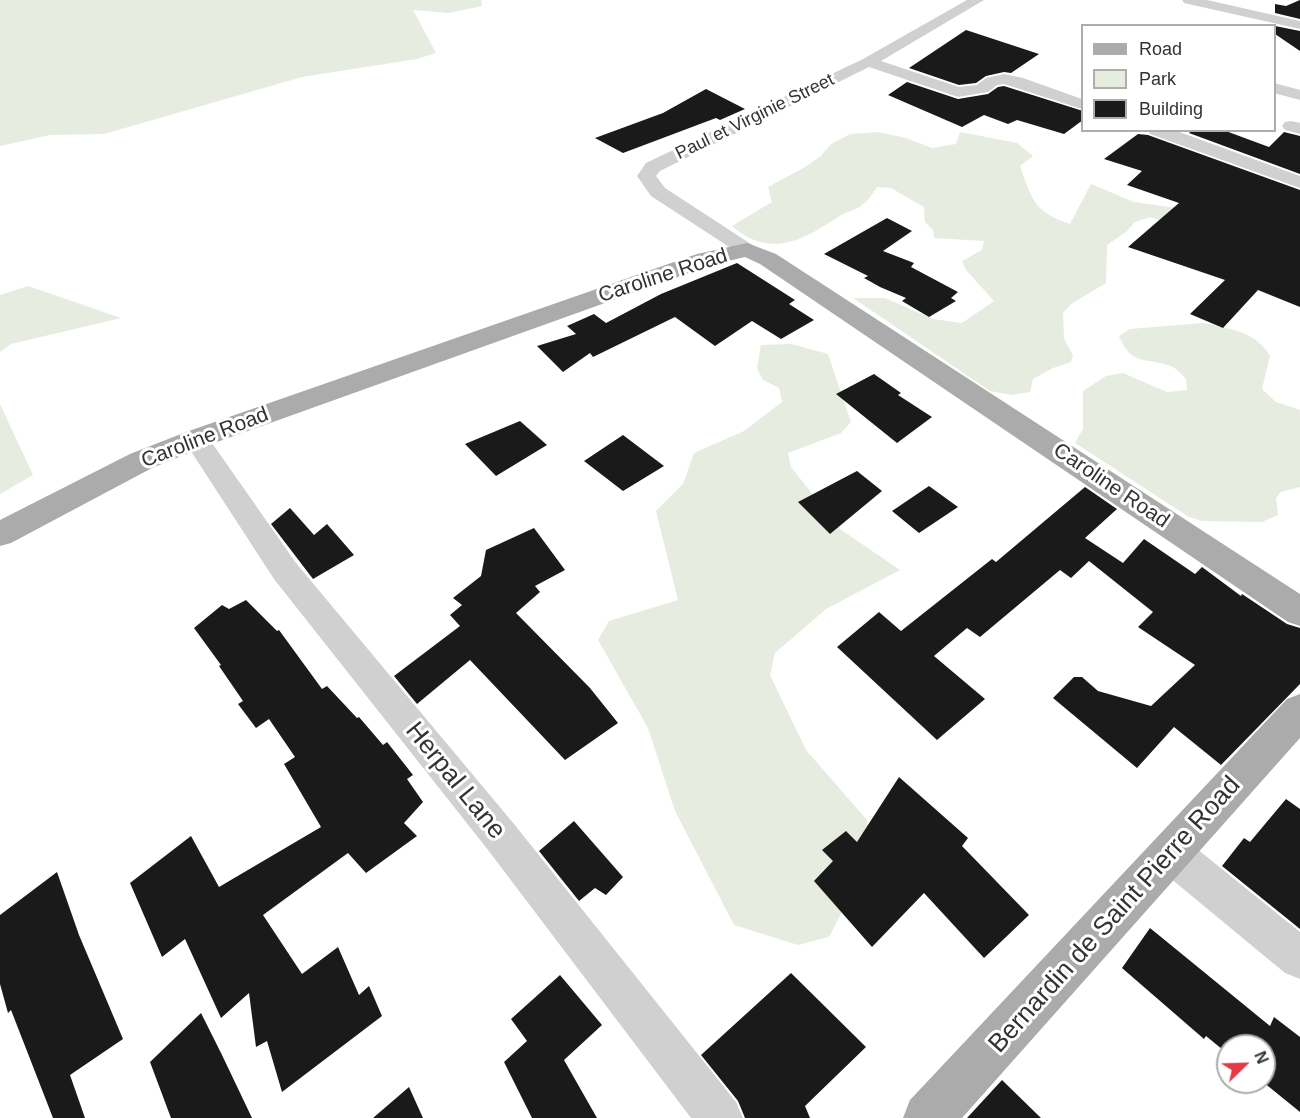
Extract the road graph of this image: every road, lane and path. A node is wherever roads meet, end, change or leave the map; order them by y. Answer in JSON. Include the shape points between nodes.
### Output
{"nodes":[{"id":1,"x":977,"y":0,"type":"edge"},
{"id":2,"x":1189,"y":0,"type":"edge"},
{"id":3,"x":1300,"y":25,"type":"edge"},
{"id":4,"x":868,"y":62,"type":"junction"},
{"id":5,"x":1276,"y":88,"type":"edge"},
{"id":6,"x":1300,"y":95,"type":"edge"},
{"id":7,"x":1081,"y":103,"type":"edge"},
{"id":8,"x":1162,"y":132,"type":"edge"},
{"id":9,"x":1300,"y":182,"type":"edge"},
{"id":10,"x":747,"y":250,"type":"junction"},
{"id":11,"x":196,"y":439,"type":"junction"},
{"id":12,"x":0,"y":534,"type":"edge"},
{"id":13,"x":1300,"y":612,"type":"edge"},
{"id":14,"x":1300,"y":711,"type":"edge"},
{"id":15,"x":1172,"y":854,"type":"junction"},
{"id":16,"x":1300,"y":958,"type":"edge"},
{"id":17,"x":720,"y":1118,"type":"edge"},
{"id":18,"x":928,"y":1118,"type":"edge"}],
"edges":[{"from":1,"to":4,"type":"street","name":"Paul et Virginie Street"},
{"from":2,"to":3,"type":"street"},
{"from":4,"to":7,"type":"street","via":[[958,92],[976,90],[992,81],[1017,81]]},
{"from":4,"to":10,"type":"street","name":"Paul et Virginie Street","via":[[653,167],[646,176],[658,192]]},
{"from":5,"to":6,"type":"street"},
{"from":8,"to":9,"type":"street"},
{"from":10,"to":11,"type":"main road","name":"Caroline Road","via":[[705,259]]},
{"from":10,"to":13,"type":"main road","name":"Caroline Road","via":[[768,259]]},
{"from":11,"to":12,"type":"main road","name":"Caroline Road","via":[[141,461]]},
{"from":11,"to":17,"type":"street","name":"Herpal Lane","via":[[285,571],[501,837]]},
{"from":14,"to":15,"type":"main road","name":"Bernardin de Saint Pierre Road"},
{"from":15,"to":16,"type":"street"},
{"from":15,"to":18,"type":"main road","name":"Bernardin de Saint Pierre Road"}]}
